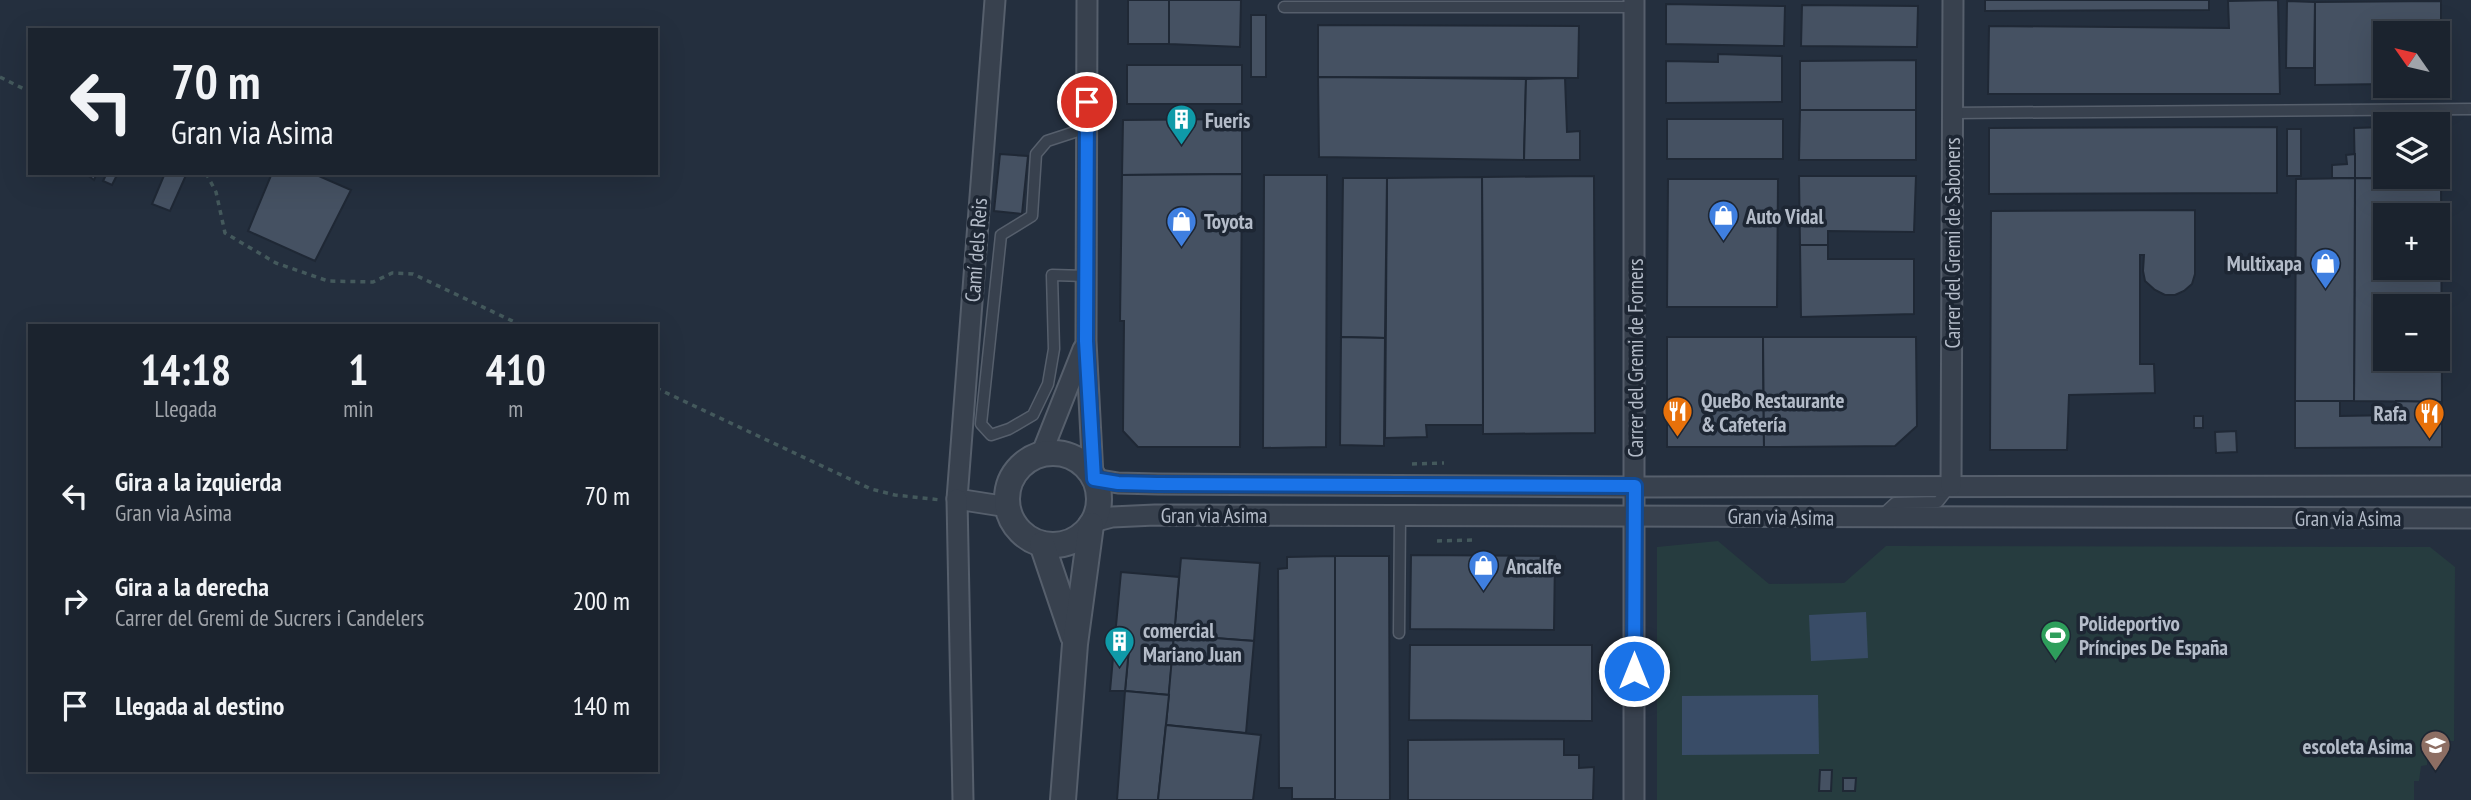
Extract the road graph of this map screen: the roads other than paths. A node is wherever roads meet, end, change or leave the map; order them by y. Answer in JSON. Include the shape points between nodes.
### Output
{"nodes":[{"id":1,"x":995,"y":0,"type":"edge"},
{"id":2,"x":1087,"y":0,"type":"edge"},
{"id":3,"x":1953,"y":0,"type":"edge"},
{"id":4,"x":1634,"y":3,"type":"edge"},
{"id":5,"x":1284,"y":7,"type":"dead end"},
{"id":6,"x":2471,"y":109,"type":"edge"},
{"id":7,"x":1952,"y":113,"type":"junction"},
{"id":8,"x":1087,"y":128,"type":"junction"},
{"id":9,"x":1086,"y":276,"type":"junction"},
{"id":10,"x":1086,"y":341,"type":"junction"},
{"id":11,"x":1041,"y":455,"type":"junction"},
{"id":12,"x":1093,"y":477,"type":"junction"},
{"id":13,"x":1635,"y":486,"type":"junction"},
{"id":14,"x":1951,"y":486,"type":"junction"},
{"id":15,"x":2471,"y":486,"type":"edge"},
{"id":16,"x":957,"y":499,"type":"junction"},
{"id":17,"x":1008,"y":507,"type":"junction"},
{"id":18,"x":1400,"y":516,"type":"junction"},
{"id":19,"x":1634,"y":517,"type":"junction"},
{"id":20,"x":1879,"y":518,"type":"junction"},
{"id":21,"x":2471,"y":518,"type":"edge"},
{"id":22,"x":1092,"y":524,"type":"junction"},
{"id":23,"x":1042,"y":544,"type":"junction"},
{"id":24,"x":1399,"y":633,"type":"dead end"},
{"id":25,"x":1075,"y":644,"type":"junction"},
{"id":26,"x":963,"y":800,"type":"edge"},
{"id":27,"x":1063,"y":800,"type":"edge"},
{"id":28,"x":1633,"y":800,"type":"edge"}],
"edges":[{"from":1,"to":16,"type":"street","name":"Camí dels Reis"},
{"from":2,"to":8,"type":"street"},
{"from":3,"to":7,"type":"street","name":"Carrer del Gremi de Saboners"},
{"from":4,"to":5,"type":"lane"},
{"from":4,"to":13,"type":"street","name":"Carrer del Gremi de Forners"},
{"from":6,"to":7,"type":"lane"},
{"from":7,"to":14,"type":"street","name":"Carrer del Gremi de Saboners"},
{"from":8,"to":9,"type":"street"},
{"from":8,"to":9,"type":"lane","via":[[1047,141],[1036,155],[1032,216],[1002,235],[981,424],[991,435],[1033,415],[1048,384],[1054,349],[1052,275]]},
{"from":9,"to":10,"type":"street"},
{"from":10,"to":11,"type":"street"},
{"from":10,"to":12,"type":"street"},
{"from":11,"to":12,"type":"street","via":[[1070,456]]},
{"from":11,"to":17,"type":"street","via":[[1028,460],[1011,481]]},
{"from":12,"to":13,"type":"street","name":"Gran via Asima","via":[[1118,483]]},
{"from":12,"to":22,"type":"street","via":[[1099,500]]},
{"from":13,"to":14,"type":"street","name":"Gran via Asima"},
{"from":13,"to":19,"type":"street","name":"Carrer del Gremi de Forners"},
{"from":14,"to":15,"type":"street","name":"Gran via Asima"},
{"from":14,"to":20,"type":"lane","via":[[1938,502],[1895,503]]},
{"from":16,"to":17,"type":"street"},
{"from":16,"to":26,"type":"street","name":"Camí dels Reis"},
{"from":17,"to":23,"type":"street","via":[[1019,530]]},
{"from":18,"to":19,"type":"street","name":"Gran via Asima"},
{"from":18,"to":22,"type":"street","name":"Gran via Asima","via":[[1155,515],[1112,517]]},
{"from":18,"to":24,"type":"lane"},
{"from":19,"to":20,"type":"street","name":"Gran via Asima"},
{"from":19,"to":28,"type":"street","name":"Carrer del Gremi de Forners"},
{"from":20,"to":21,"type":"street","name":"Gran via Asima"},
{"from":22,"to":23,"type":"street","via":[[1069,542]]},
{"from":22,"to":25,"type":"street"},
{"from":23,"to":25,"type":"street"},
{"from":25,"to":27,"type":"street"}]}
